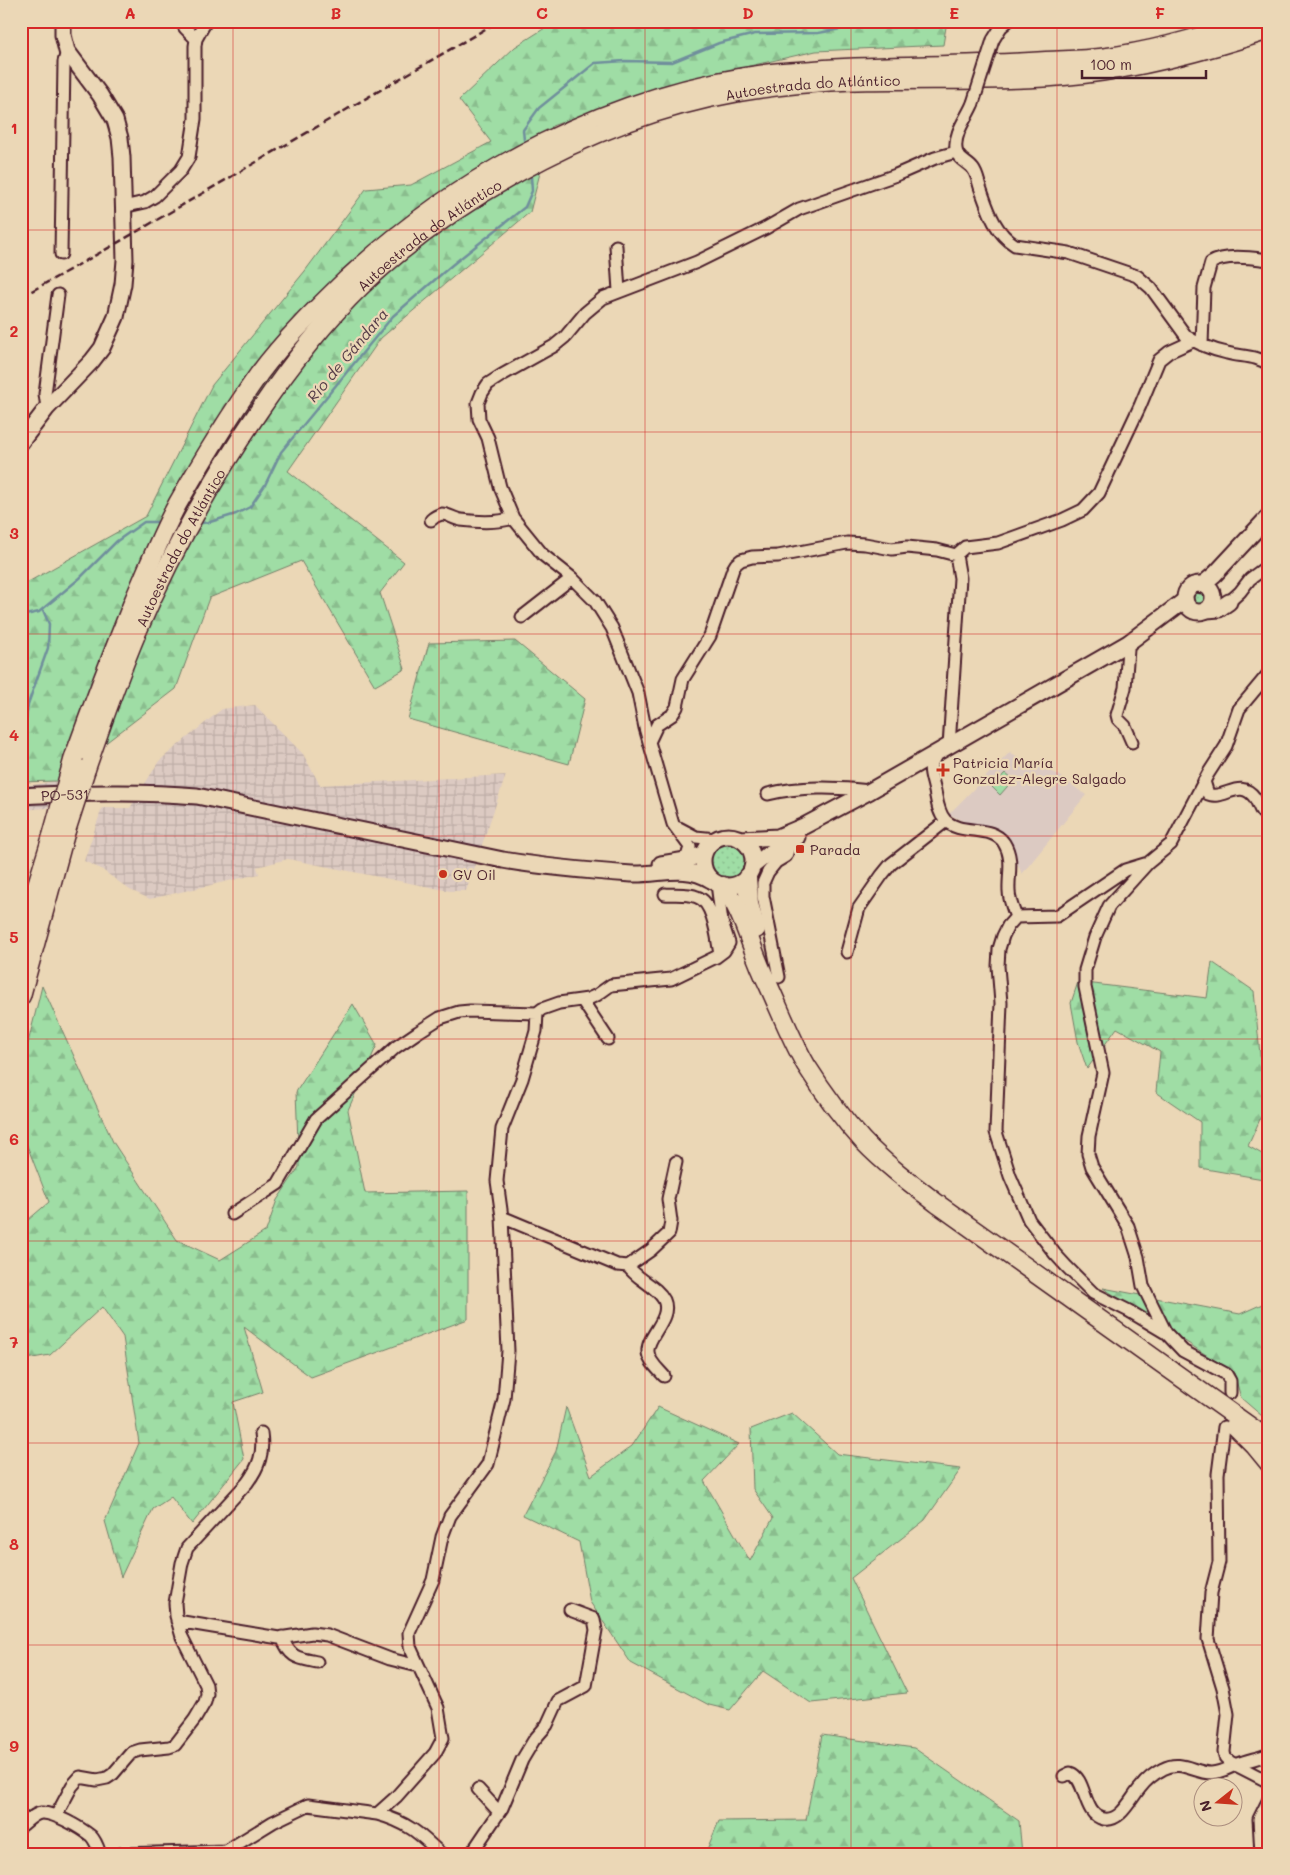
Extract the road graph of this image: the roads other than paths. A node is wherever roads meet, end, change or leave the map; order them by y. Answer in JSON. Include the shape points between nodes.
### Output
{"nodes":[{"id":1,"x":63,"y":21,"type":"edge"},
{"id":2,"x":181,"y":21,"type":"edge"},
{"id":3,"x":206,"y":21,"type":"edge"},
{"id":4,"x":1008,"y":21,"type":"edge"},
{"id":5,"x":1247,"y":21,"type":"edge"},
{"id":6,"x":1269,"y":30,"type":"edge"},
{"id":7,"x":196,"y":39,"type":"junction"},
{"id":8,"x":67,"y":51,"type":"junction"},
{"id":9,"x":956,"y":152,"type":"junction"},
{"id":10,"x":123,"y":207,"type":"junction"},
{"id":11,"x":616,"y":246,"type":"dead end"},
{"id":12,"x":61,"y":254,"type":"dead end"},
{"id":13,"x":1269,"y":260,"type":"edge"},
{"id":14,"x":619,"y":291,"type":"junction"},
{"id":15,"x":58,"y":295,"type":"dead end"},
{"id":16,"x":1198,"y":343,"type":"junction"},
{"id":17,"x":1269,"y":365,"type":"edge"},
{"id":18,"x":46,"y":408,"type":"junction"},
{"id":19,"x":21,"y":442,"type":"edge"},
{"id":20,"x":1269,"y":516,"type":"edge"},
{"id":21,"x":513,"y":518,"type":"junction"},
{"id":22,"x":431,"y":520,"type":"dead end"},
{"id":23,"x":1269,"y":526,"type":"edge"},
{"id":24,"x":956,"y":555,"type":"junction"},
{"id":25,"x":1269,"y":566,"type":"edge"},
{"id":26,"x":572,"y":578,"type":"junction"},
{"id":27,"x":1208,"y":596,"type":"junction"},
{"id":28,"x":1229,"y":602,"type":"joint"},
{"id":29,"x":1188,"y":606,"type":"junction"},
{"id":30,"x":522,"y":617,"type":"dead end"},
{"id":31,"x":1128,"y":649,"type":"junction"},
{"id":32,"x":1269,"y":673,"type":"edge"},
{"id":33,"x":952,"y":740,"type":"junction"},
{"id":34,"x":649,"y":742,"type":"junction"},
{"id":35,"x":1132,"y":742,"type":"dead end"},
{"id":36,"x":80,"y":763,"type":"junction"},
{"id":37,"x":929,"y":765,"type":"junction"},
{"id":38,"x":1204,"y":781,"type":"junction"},
{"id":39,"x":841,"y":788,"type":"junction"},
{"id":40,"x":870,"y":791,"type":"junction"},
{"id":41,"x":21,"y":794,"type":"edge"},
{"id":42,"x":768,"y":794,"type":"dead end"},
{"id":43,"x":42,"y":795,"type":"junction"},
{"id":44,"x":21,"y":800,"type":"edge"},
{"id":45,"x":846,"y":803,"type":"junction"},
{"id":46,"x":1269,"y":815,"type":"edge"},
{"id":47,"x":946,"y":821,"type":"junction"},
{"id":48,"x":674,"y":824,"type":"junction"},
{"id":49,"x":58,"y":835,"type":"junction"},
{"id":50,"x":684,"y":838,"type":"junction"},
{"id":51,"x":716,"y":839,"type":"junction"},
{"id":52,"x":740,"y":839,"type":"junction"},
{"id":53,"x":792,"y":839,"type":"junction"},
{"id":54,"x":704,"y":853,"type":"junction"},
{"id":55,"x":686,"y":860,"type":"junction"},
{"id":56,"x":1148,"y":863,"type":"junction"},
{"id":57,"x":603,"y":871,"type":"junction"},
{"id":58,"x":750,"y":872,"type":"junction"},
{"id":59,"x":717,"y":883,"type":"junction"},
{"id":60,"x":665,"y":894,"type":"dead end"},
{"id":61,"x":728,"y":908,"type":"junction"},
{"id":62,"x":1016,"y":917,"type":"junction"},
{"id":63,"x":21,"y":937,"type":"edge"},
{"id":64,"x":847,"y":952,"type":"dead end"},
{"id":65,"x":720,"y":954,"type":"junction"},
{"id":66,"x":779,"y":977,"type":"dead end"},
{"id":67,"x":21,"y":996,"type":"edge"},
{"id":68,"x":582,"y":1000,"type":"junction"},
{"id":69,"x":537,"y":1013,"type":"junction"},
{"id":70,"x":781,"y":1013,"type":"junction"},
{"id":71,"x":608,"y":1039,"type":"dead end"},
{"id":72,"x":676,"y":1162,"type":"dead end"},
{"id":73,"x":232,"y":1214,"type":"dead end"},
{"id":74,"x":502,"y":1217,"type":"junction"},
{"id":75,"x":628,"y":1266,"type":"junction"},
{"id":76,"x":1105,"y":1324,"type":"junction"},
{"id":77,"x":1166,"y":1333,"type":"junction"},
{"id":78,"x":664,"y":1376,"type":"dead end"},
{"id":79,"x":1230,"y":1393,"type":"dead end"},
{"id":80,"x":1224,"y":1427,"type":"dead end"},
{"id":81,"x":261,"y":1433,"type":"dead end"},
{"id":82,"x":1269,"y":1440,"type":"edge"},
{"id":83,"x":1269,"y":1463,"type":"edge"},
{"id":84,"x":570,"y":1610,"type":"dead end"},
{"id":85,"x":177,"y":1621,"type":"junction"},
{"id":86,"x":282,"y":1637,"type":"junction"},
{"id":87,"x":317,"y":1662,"type":"dead end"},
{"id":88,"x":418,"y":1666,"type":"junction"},
{"id":89,"x":1269,"y":1754,"type":"edge"},
{"id":90,"x":1236,"y":1765,"type":"junction"},
{"id":91,"x":1064,"y":1776,"type":"dead end"},
{"id":92,"x":1269,"y":1782,"type":"edge"},
{"id":93,"x":478,"y":1789,"type":"dead end"},
{"id":94,"x":1269,"y":1800,"type":"edge"},
{"id":95,"x":499,"y":1812,"type":"junction"},
{"id":96,"x":377,"y":1814,"type":"junction"},
{"id":97,"x":56,"y":1816,"type":"junction"},
{"id":98,"x":21,"y":1826,"type":"edge"},
{"id":99,"x":100,"y":1854,"type":"edge"},
{"id":100,"x":120,"y":1854,"type":"edge"},
{"id":101,"x":441,"y":1854,"type":"edge"},
{"id":102,"x":471,"y":1854,"type":"edge"},
{"id":103,"x":1261,"y":1854,"type":"edge"}],
"edges":[{"from":1,"to":8,"type":"main road"},
{"from":2,"to":7,"type":"street"},
{"from":3,"to":7,"type":"street"},
{"from":4,"to":9,"type":"street","bridge":true,"via":[[992,40],[973,103],[957,135]]},
{"from":5,"to":36,"type":"highway","name":"Autoestrada do Atlántico","via":[[1167,45],[1099,58],[773,73],[693,86],[616,111],[540,145],[468,184],[372,257],[313,312],[261,372],[177,506],[150,564],[105,672]]},
{"from":6,"to":36,"type":"highway","name":"Autoestrada do Atlántico","via":[[1166,60],[1083,74],[998,79],[855,80],[745,90],[637,119],[577,142],[467,202],[418,238],[361,287],[306,346],[238,441],[170,563]]},
{"from":7,"to":10,"type":"street","via":[[195,119],[189,157],[181,170],[155,196]]},
{"from":8,"to":10,"type":"main road","via":[[115,120],[121,146]]},
{"from":8,"to":12,"type":"street","via":[[64,62]]},
{"from":9,"to":14,"type":"street","via":[[799,209],[697,262]]},
{"from":9,"to":16,"type":"street","via":[[973,169],[990,214],[998,230],[1008,240],[1015,245],[1069,253],[1137,276],[1151,288],[1186,336]]},
{"from":10,"to":18,"type":"main road","via":[[124,284],[110,333],[98,355]]},
{"from":11,"to":14,"type":"street"},
{"from":13,"to":16,"type":"street","via":[[1229,258],[1212,263],[1204,288]]},
{"from":14,"to":21,"type":"street","via":[[603,298],[585,313],[554,346],[488,384],[482,393],[478,403],[480,419],[500,487]]},
{"from":15,"to":18,"type":"street"},
{"from":16,"to":17,"type":"street","via":[[1227,354],[1263,360]]},
{"from":16,"to":24,"type":"street","via":[[1169,352],[1159,360],[1099,493],[1083,510],[998,543],[965,547]]},
{"from":18,"to":19,"type":"main road"},
{"from":20,"to":27,"type":"main road","via":[[1215,574]]},
{"from":21,"to":22,"type":"street","via":[[461,520],[440,514]]},
{"from":21,"to":26,"type":"street","via":[[543,556]]},
{"from":23,"to":27,"type":"main road"},
{"from":24,"to":33,"type":"street","via":[[960,578]]},
{"from":24,"to":34,"type":"street","via":[[937,550],[847,543],[741,560],[733,569],[710,636],[683,680],[677,707],[672,715],[657,725]]},
{"from":25,"to":28,"type":"street","via":[[1250,579]]},
{"from":26,"to":30,"type":"street"},
{"from":26,"to":34,"type":"street","via":[[595,601],[612,628],[638,693]]},
{"from":27,"to":28,"type":"main road","via":[[1219,609]]},
{"from":27,"to":29,"type":"main road","via":[[1199,612]]},
{"from":27,"to":29,"type":"main road","via":[[1190,588]]},
{"from":29,"to":31,"type":"main road","via":[[1175,622]]},
{"from":29,"to":33,"type":"main road","via":[[1128,643]]},
{"from":31,"to":35,"type":"street","via":[[1125,688],[1117,715]]},
{"from":31,"to":37,"type":"main road"},
{"from":32,"to":38,"type":"street","via":[[1239,709],[1226,746]]},
{"from":33,"to":40,"type":"main road"},
{"from":34,"to":48,"type":"street"},
{"from":36,"to":49,"type":"highway","name":"Autoestrada do Atlántico","bridge":true},
{"from":37,"to":47,"type":"street","via":[[939,808]]},
{"from":37,"to":53,"type":"main road"},
{"from":38,"to":46,"type":"street","via":[[1210,796],[1234,790],[1248,791],[1262,812]]},
{"from":38,"to":56,"type":"street","via":[[1171,844]]},
{"from":39,"to":40,"type":"street"},
{"from":39,"to":42,"type":"street","via":[[785,789]]},
{"from":39,"to":45,"type":"street","via":[[846,790]]},
{"from":40,"to":45,"type":"main road"},
{"from":41,"to":43,"type":"main road","name":"PO-531"},
{"from":43,"to":44,"type":"street","number":"PO-531"},
{"from":43,"to":57,"type":"main road","name":"PO-531","number":"PO-531","via":[[108,792],[197,796],[502,860]]},
{"from":45,"to":52,"type":"main road","via":[[778,836]]},
{"from":47,"to":62,"type":"street","via":[[1002,840],[1011,859],[1009,893]]},
{"from":47,"to":64,"type":"street","via":[[891,864],[882,875],[859,908]]},
{"from":48,"to":50,"type":"street"},
{"from":48,"to":51,"type":"street","via":[[690,835]]},
{"from":49,"to":63,"type":"highway","name":"Autoestrada do Atlántico"},
{"from":49,"to":67,"type":"highway","name":"Autoestrada do Atlántico"},
{"from":50,"to":54,"type":"street","via":[[691,840]]},
{"from":50,"to":55,"type":"street","via":[[690,847]]},
{"from":51,"to":52,"type":"main road","via":[[728,836]]},
{"from":51,"to":54,"type":"main road","number":"PO-531"},
{"from":52,"to":58,"type":"main road","via":[[746,842],[752,853]]},
{"from":53,"to":58,"type":"main road","via":[[768,854]]},
{"from":53,"to":66,"type":"street","via":[[786,856],[776,862],[762,883]]},
{"from":54,"to":55,"type":"main road","number":"PO-531"},
{"from":54,"to":59,"type":"main road","via":[[703,868]]},
{"from":55,"to":57,"type":"main road","number":"PO-531"},
{"from":56,"to":62,"type":"street","via":[[1125,870],[1057,916]]},
{"from":56,"to":77,"type":"street","via":[[1109,906],[1085,970],[1085,987],[1103,1072],[1088,1154],[1092,1167],[1128,1226],[1143,1286]]},
{"from":57,"to":59,"type":"main road","number":"PO-531","via":[[634,874],[691,871]]},
{"from":58,"to":59,"type":"main road","via":[[734,886]]},
{"from":58,"to":70,"type":"highway","via":[[749,904]]},
{"from":59,"to":61,"type":"highway"},
{"from":60,"to":65,"type":"street","via":[[697,896],[706,902]]},
{"from":61,"to":65,"type":"street","via":[[722,922],[729,943]]},
{"from":61,"to":70,"type":"highway"},
{"from":62,"to":77,"type":"street","via":[[1003,936],[998,966],[1001,1003],[996,1132],[1010,1176],[1029,1220],[1093,1293]]},
{"from":65,"to":68,"type":"street","via":[[671,979],[611,985]]},
{"from":68,"to":69,"type":"street","via":[[559,1002]]},
{"from":68,"to":71,"type":"street"},
{"from":69,"to":73,"type":"street","via":[[459,1012],[440,1018],[418,1032],[316,1119],[278,1184]]},
{"from":69,"to":74,"type":"street","via":[[536,1031],[522,1079],[502,1129],[497,1180]]},
{"from":70,"to":76,"type":"highway","via":[[805,1063],[830,1101],[864,1142],[939,1205]]},
{"from":72,"to":75,"type":"street","via":[[668,1199],[669,1233]]},
{"from":74,"to":75,"type":"street","via":[[617,1265]]},
{"from":74,"to":88,"type":"street","via":[[508,1351],[504,1399],[488,1464],[450,1516],[433,1580],[409,1632],[410,1647]]},
{"from":75,"to":78,"type":"street","via":[[664,1300],[665,1309],[648,1351],[650,1359]]},
{"from":76,"to":82,"type":"highway"},
{"from":76,"to":83,"type":"highway","via":[[1133,1351],[1238,1429]]},
{"from":77,"to":79,"type":"street","via":[[1182,1351],[1226,1374]]},
{"from":80,"to":90,"type":"street","via":[[1218,1474],[1219,1562],[1211,1593],[1208,1639],[1228,1714],[1224,1752]]},
{"from":81,"to":85,"type":"street","via":[[263,1448],[254,1473],[187,1548],[178,1585]]},
{"from":84,"to":95,"type":"street","via":[[594,1619],[596,1630],[586,1686],[558,1702],[548,1725],[522,1760]]},
{"from":85,"to":86,"type":"street"},
{"from":85,"to":97,"type":"street","via":[[188,1652],[206,1685],[205,1702],[195,1719],[175,1745],[131,1753],[107,1778],[80,1777]]},
{"from":86,"to":87,"type":"street","via":[[292,1656]]},
{"from":86,"to":88,"type":"street","via":[[312,1633],[327,1635]]},
{"from":88,"to":96,"type":"street","via":[[438,1708],[443,1738],[435,1753]]},
{"from":89,"to":90,"type":"street"},
{"from":90,"to":91,"type":"street","via":[[1210,1773],[1181,1765],[1164,1768],[1141,1787],[1119,1814],[1108,1819],[1095,1814],[1076,1775]]},
{"from":90,"to":92,"type":"street"},
{"from":93,"to":95,"type":"street"},
{"from":94,"to":103,"type":"street","via":[[1259,1819]]},
{"from":95,"to":102,"type":"street"},
{"from":96,"to":100,"type":"street","via":[[308,1806],[273,1822],[226,1851]]},
{"from":96,"to":101,"type":"street","via":[[396,1819],[418,1832]]},
{"from":97,"to":98,"type":"street","via":[[41,1813]]},
{"from":97,"to":99,"type":"street","via":[[92,1838]]}]}
